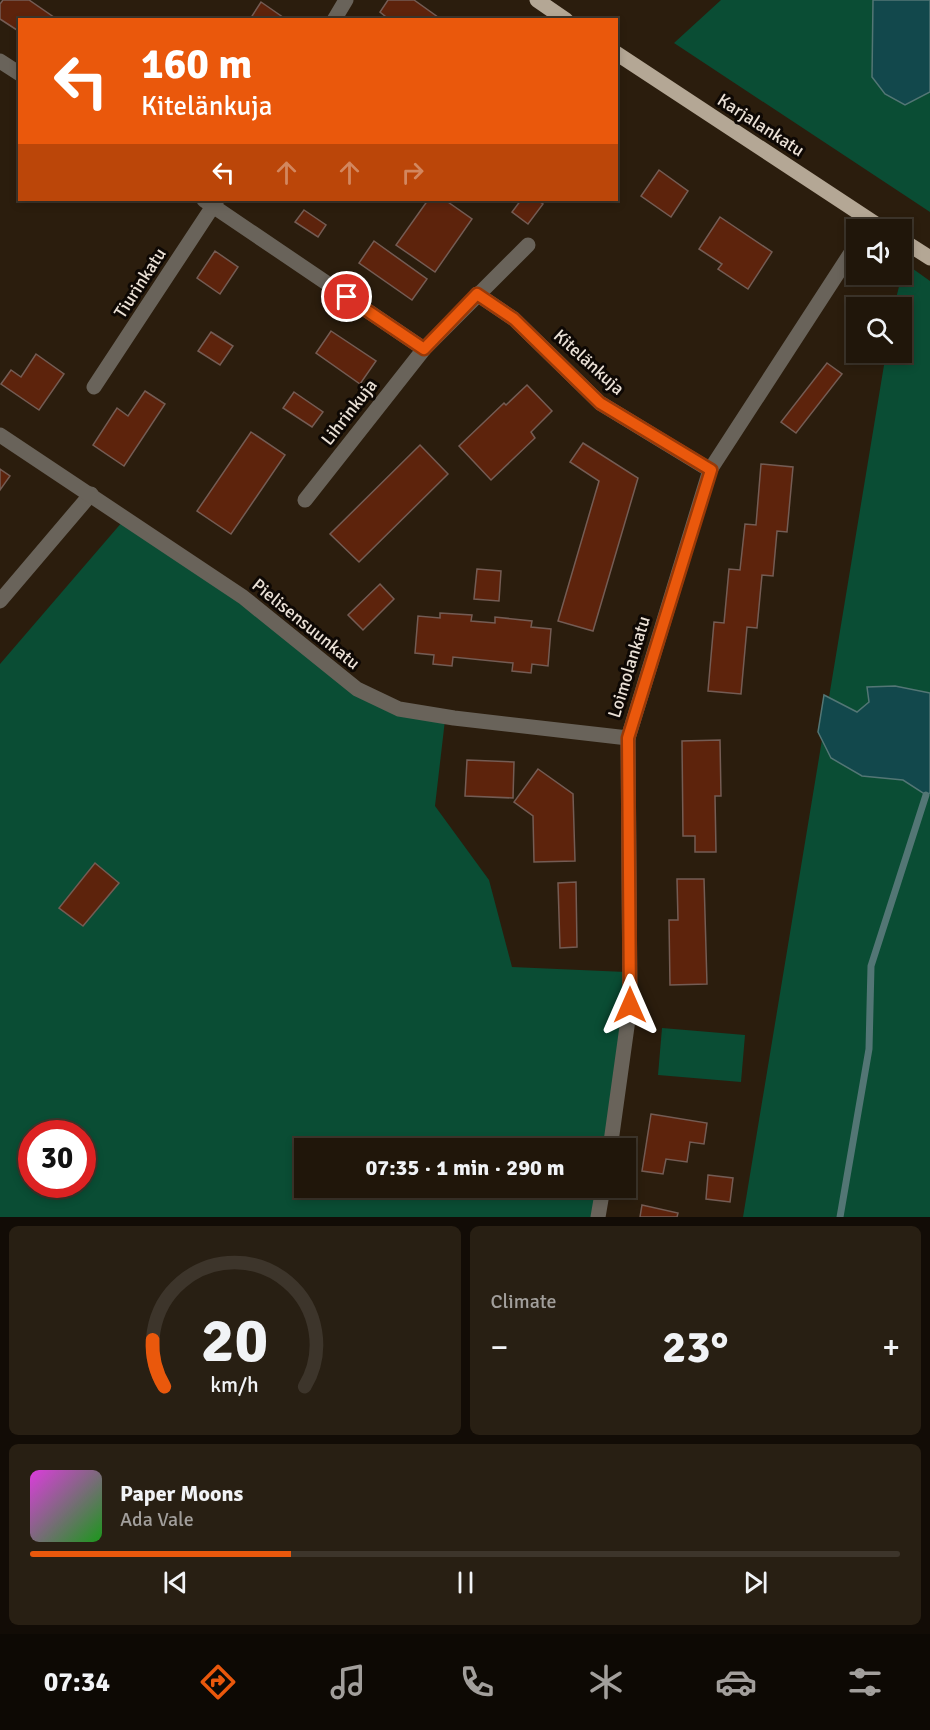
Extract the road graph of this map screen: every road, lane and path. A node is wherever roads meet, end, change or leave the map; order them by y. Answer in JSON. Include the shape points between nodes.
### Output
{"nodes":[{"id":1,"x":346,"y":0,"type":"edge"},
{"id":2,"x":537,"y":0,"type":"edge"},
{"id":3,"x":335,"y":18,"type":"edge"},
{"id":4,"x":563,"y":18,"type":"edge"},
{"id":5,"x":618,"y":54,"type":"edge"},
{"id":6,"x":0,"y":61,"type":"edge"},
{"id":7,"x":18,"y":73,"type":"edge"},
{"id":8,"x":212,"y":202,"type":"edge"},
{"id":9,"x":863,"y":219,"type":"edge"},
{"id":10,"x":528,"y":245,"type":"dead end"},
{"id":11,"x":912,"y":246,"type":"edge"},
{"id":12,"x":930,"y":258,"type":"edge"},
{"id":13,"x":846,"y":261,"type":"edge"},
{"id":14,"x":477,"y":294,"type":"junction"},
{"id":15,"x":424,"y":349,"type":"junction"},
{"id":16,"x":94,"y":387,"type":"dead end"},
{"id":17,"x":0,"y":435,"type":"edge"},
{"id":18,"x":711,"y":470,"type":"junction"},
{"id":19,"x":91,"y":494,"type":"junction"},
{"id":20,"x":305,"y":500,"type":"dead end"},
{"id":21,"x":0,"y":601,"type":"edge"},
{"id":22,"x":628,"y":738,"type":"junction"},
{"id":23,"x":612,"y":1138,"type":"edge"},
{"id":24,"x":601,"y":1198,"type":"edge"},
{"id":25,"x":598,"y":1217,"type":"edge"}],
"edges":[{"from":1,"to":3,"type":"street"},
{"from":2,"to":4,"type":"main road"},
{"from":5,"to":9,"type":"main road","name":"Karjalankatu"},
{"from":6,"to":7,"type":"street"},
{"from":8,"to":15,"type":"street"},
{"from":8,"to":16,"type":"street","name":"Tiurinkatu"},
{"from":10,"to":14,"type":"street","name":"Lihrinkuja"},
{"from":11,"to":12,"type":"main road"},
{"from":13,"to":18,"type":"street","name":"Loimolankatu"},
{"from":14,"to":15,"type":"street","name":"Lihrinkuja"},
{"from":14,"to":18,"type":"street","name":"Kitelänkuja","via":[[514,319],[600,403]]},
{"from":15,"to":20,"type":"street","name":"Lihrinkuja"},
{"from":17,"to":19,"type":"street","name":"Pielisensuunkatu"},
{"from":18,"to":22,"type":"street","name":"Loimolankatu"},
{"from":19,"to":21,"type":"street"},
{"from":19,"to":22,"type":"street","name":"Pielisensuunkatu","via":[[243,597],[357,689],[399,709]]},
{"from":22,"to":23,"type":"street","name":"Loimolankatu","via":[[630,1005]]},
{"from":24,"to":25,"type":"street"}]}
